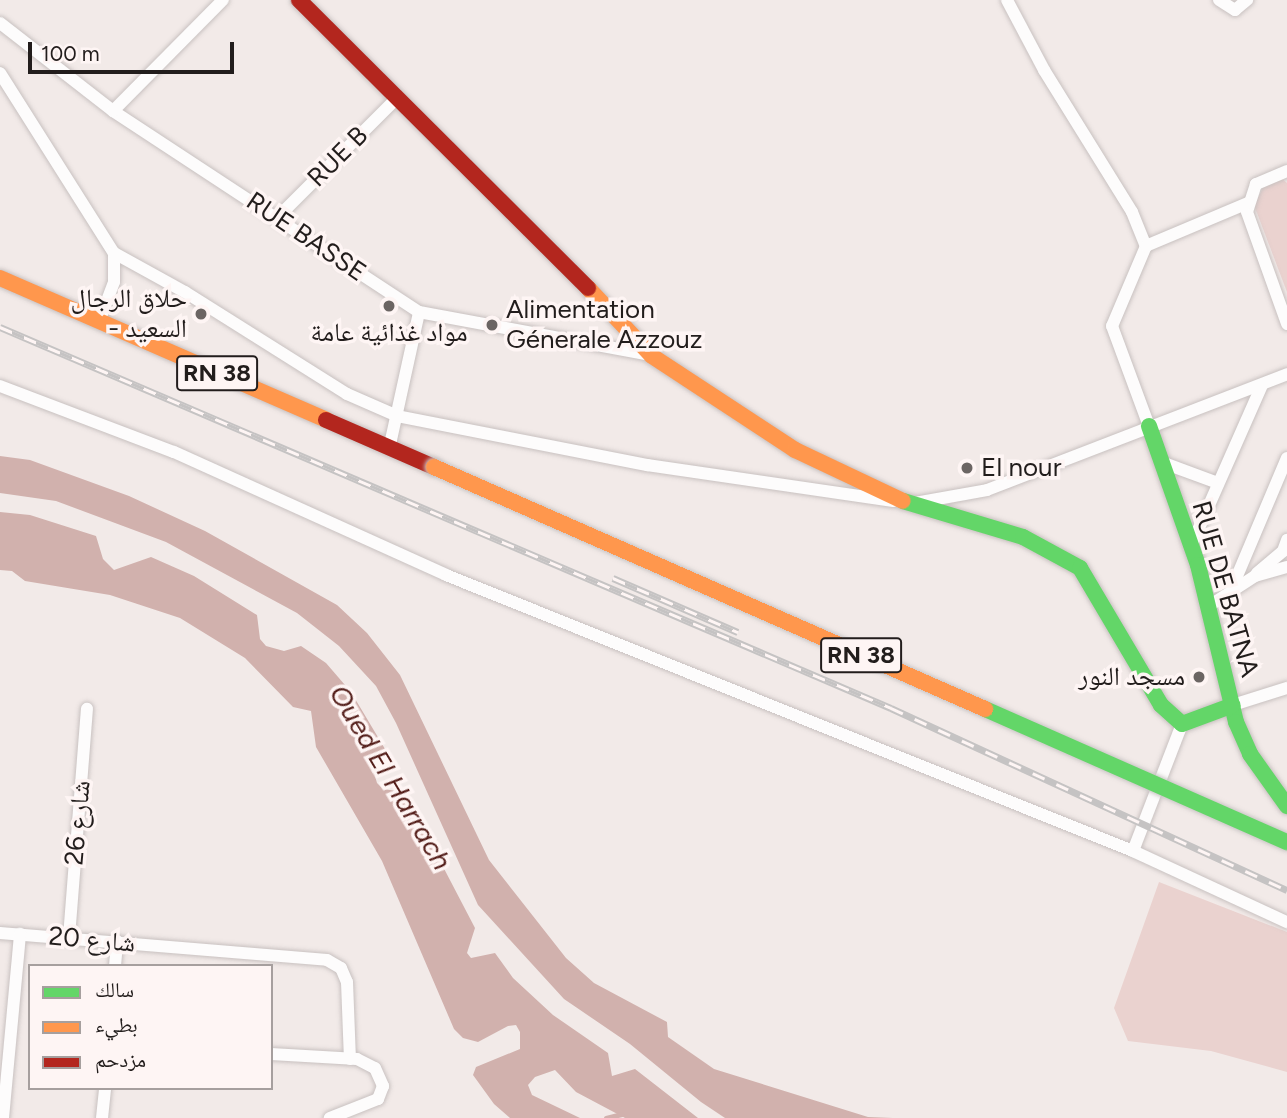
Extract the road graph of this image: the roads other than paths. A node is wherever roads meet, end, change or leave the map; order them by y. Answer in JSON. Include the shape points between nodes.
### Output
{"nodes":[{"id":1,"x":223,"y":0,"type":"edge"},
{"id":2,"x":299,"y":0,"type":"edge"},
{"id":3,"x":1007,"y":0,"type":"edge"},
{"id":4,"x":1219,"y":0,"type":"edge"},
{"id":5,"x":1247,"y":0,"type":"edge"},
{"id":6,"x":0,"y":23,"type":"edge"},
{"id":7,"x":0,"y":73,"type":"edge"},
{"id":8,"x":398,"y":97,"type":"junction"},
{"id":9,"x":113,"y":111,"type":"junction"},
{"id":10,"x":1287,"y":171,"type":"edge"},
{"id":11,"x":1248,"y":202,"type":"junction"},
{"id":12,"x":278,"y":217,"type":"junction"},
{"id":13,"x":1146,"y":246,"type":"junction"},
{"id":14,"x":114,"y":253,"type":"junction"},
{"id":15,"x":0,"y":278,"type":"edge"},
{"id":16,"x":419,"y":312,"type":"junction"},
{"id":17,"x":99,"y":322,"type":"junction"},
{"id":18,"x":1287,"y":324,"type":"edge"},
{"id":19,"x":652,"y":356,"type":"junction"},
{"id":20,"x":1287,"y":374,"type":"edge"},
{"id":21,"x":1262,"y":385,"type":"junction"},
{"id":22,"x":0,"y":386,"type":"edge"},
{"id":23,"x":397,"y":416,"type":"junction"},
{"id":24,"x":1149,"y":426,"type":"junction"},
{"id":25,"x":389,"y":449,"type":"junction"},
{"id":26,"x":1287,"y":458,"type":"edge"},
{"id":27,"x":1161,"y":462,"type":"junction"},
{"id":28,"x":1218,"y":484,"type":"junction"},
{"id":29,"x":910,"y":504,"type":"junction"},
{"id":30,"x":1287,"y":540,"type":"edge"},
{"id":31,"x":1191,"y":546,"type":"junction"},
{"id":32,"x":1287,"y":567,"type":"edge"},
{"id":33,"x":1255,"y":576,"type":"junction"},
{"id":34,"x":1232,"y":588,"type":"junction"},
{"id":35,"x":1209,"y":606,"type":"junction"},
{"id":36,"x":1287,"y":688,"type":"edge"},
{"id":37,"x":1233,"y":705,"type":"junction"},
{"id":38,"x":87,"y":709,"type":"dead end"},
{"id":39,"x":1182,"y":724,"type":"junction"},
{"id":40,"x":1287,"y":806,"type":"edge"},
{"id":41,"x":1287,"y":842,"type":"edge"},
{"id":42,"x":1133,"y":851,"type":"junction"},
{"id":43,"x":1287,"y":922,"type":"edge"},
{"id":44,"x":0,"y":933,"type":"edge"},
{"id":45,"x":20,"y":934,"type":"junction"},
{"id":46,"x":69,"y":937,"type":"junction"},
{"id":47,"x":117,"y":941,"type":"junction"},
{"id":48,"x":115,"y":964,"type":"edge"},
{"id":49,"x":273,"y":1054,"type":"edge"},
{"id":50,"x":350,"y":1059,"type":"junction"},
{"id":51,"x":104,"y":1090,"type":"edge"},
{"id":52,"x":3,"y":1118,"type":"edge"},
{"id":53,"x":102,"y":1118,"type":"edge"},
{"id":54,"x":330,"y":1118,"type":"edge"}],
"edges":[{"from":1,"to":9,"type":"street"},
{"from":2,"to":8,"type":"street"},
{"from":3,"to":13,"type":"street","via":[[1044,70],[1132,212]]},
{"from":4,"to":5,"type":"street","via":[[1235,10]]},
{"from":6,"to":9,"type":"street","name":"RUE BASSE"},
{"from":7,"to":14,"type":"street"},
{"from":8,"to":12,"type":"street","name":"RUE B"},
{"from":8,"to":19,"type":"street"},
{"from":9,"to":12,"type":"street","name":"RUE BASSE"},
{"from":10,"to":11,"type":"street","via":[[1256,184]]},
{"from":11,"to":13,"type":"street"},
{"from":11,"to":18,"type":"street","via":[[1247,212]]},
{"from":12,"to":16,"type":"street","name":"RUE BASSE"},
{"from":13,"to":24,"type":"street","name":"RUE DE BATNA","via":[[1112,326]]},
{"from":14,"to":17,"type":"street","via":[[114,282]]},
{"from":14,"to":23,"type":"street","via":[[185,292],[346,394]]},
{"from":15,"to":17,"type":"street","number":"RN 38"},
{"from":16,"to":19,"type":"street","name":"RUE BASSE"},
{"from":16,"to":23,"type":"street"},
{"from":17,"to":25,"type":"street","number":"RN 38"},
{"from":19,"to":29,"type":"street","via":[[795,450]]},
{"from":20,"to":21,"type":"street"},
{"from":21,"to":24,"type":"street"},
{"from":21,"to":28,"type":"street"},
{"from":22,"to":42,"type":"street","via":[[174,452],[446,575]]},
{"from":23,"to":25,"type":"street"},
{"from":23,"to":29,"type":"street","via":[[647,466]]},
{"from":24,"to":27,"type":"street","name":"RUE DE BATNA"},
{"from":24,"to":29,"type":"street","via":[[986,490]]},
{"from":25,"to":41,"type":"street","number":"RN 38","bridge":true},
{"from":26,"to":34,"type":"street"},
{"from":27,"to":28,"type":"street"},
{"from":27,"to":31,"type":"street","name":"RUE DE BATNA"},
{"from":28,"to":31,"type":"street"},
{"from":29,"to":39,"type":"street","via":[[1023,537],[1080,568],[1161,705]]},
{"from":30,"to":33,"type":"street","via":[[1283,551]]},
{"from":31,"to":35,"type":"street","name":"RUE DE BATNA"},
{"from":32,"to":33,"type":"street"},
{"from":33,"to":34,"type":"street"},
{"from":34,"to":35,"type":"street"},
{"from":35,"to":37,"type":"street","name":"RUE DE BATNA"},
{"from":36,"to":37,"type":"street"},
{"from":37,"to":39,"type":"street"},
{"from":37,"to":40,"type":"street","name":"RUE DE BATNA","via":[[1250,754]]},
{"from":38,"to":46,"type":"street","name":"شارع 26"},
{"from":39,"to":42,"type":"street"},
{"from":42,"to":43,"type":"street"},
{"from":44,"to":45,"type":"street","name":"شارع 20"},
{"from":45,"to":46,"type":"street","name":"شارع 20"},
{"from":45,"to":52,"type":"street"},
{"from":46,"to":47,"type":"street","name":"شارع 20"},
{"from":47,"to":48,"type":"street"},
{"from":47,"to":50,"type":"street","name":"شارع 20","via":[[335,963],[348,982]]},
{"from":49,"to":50,"type":"street"},
{"from":50,"to":54,"type":"street","via":[[375,1068],[382,1079],[382,1093],[372,1104]]},
{"from":51,"to":53,"type":"street"}]}
